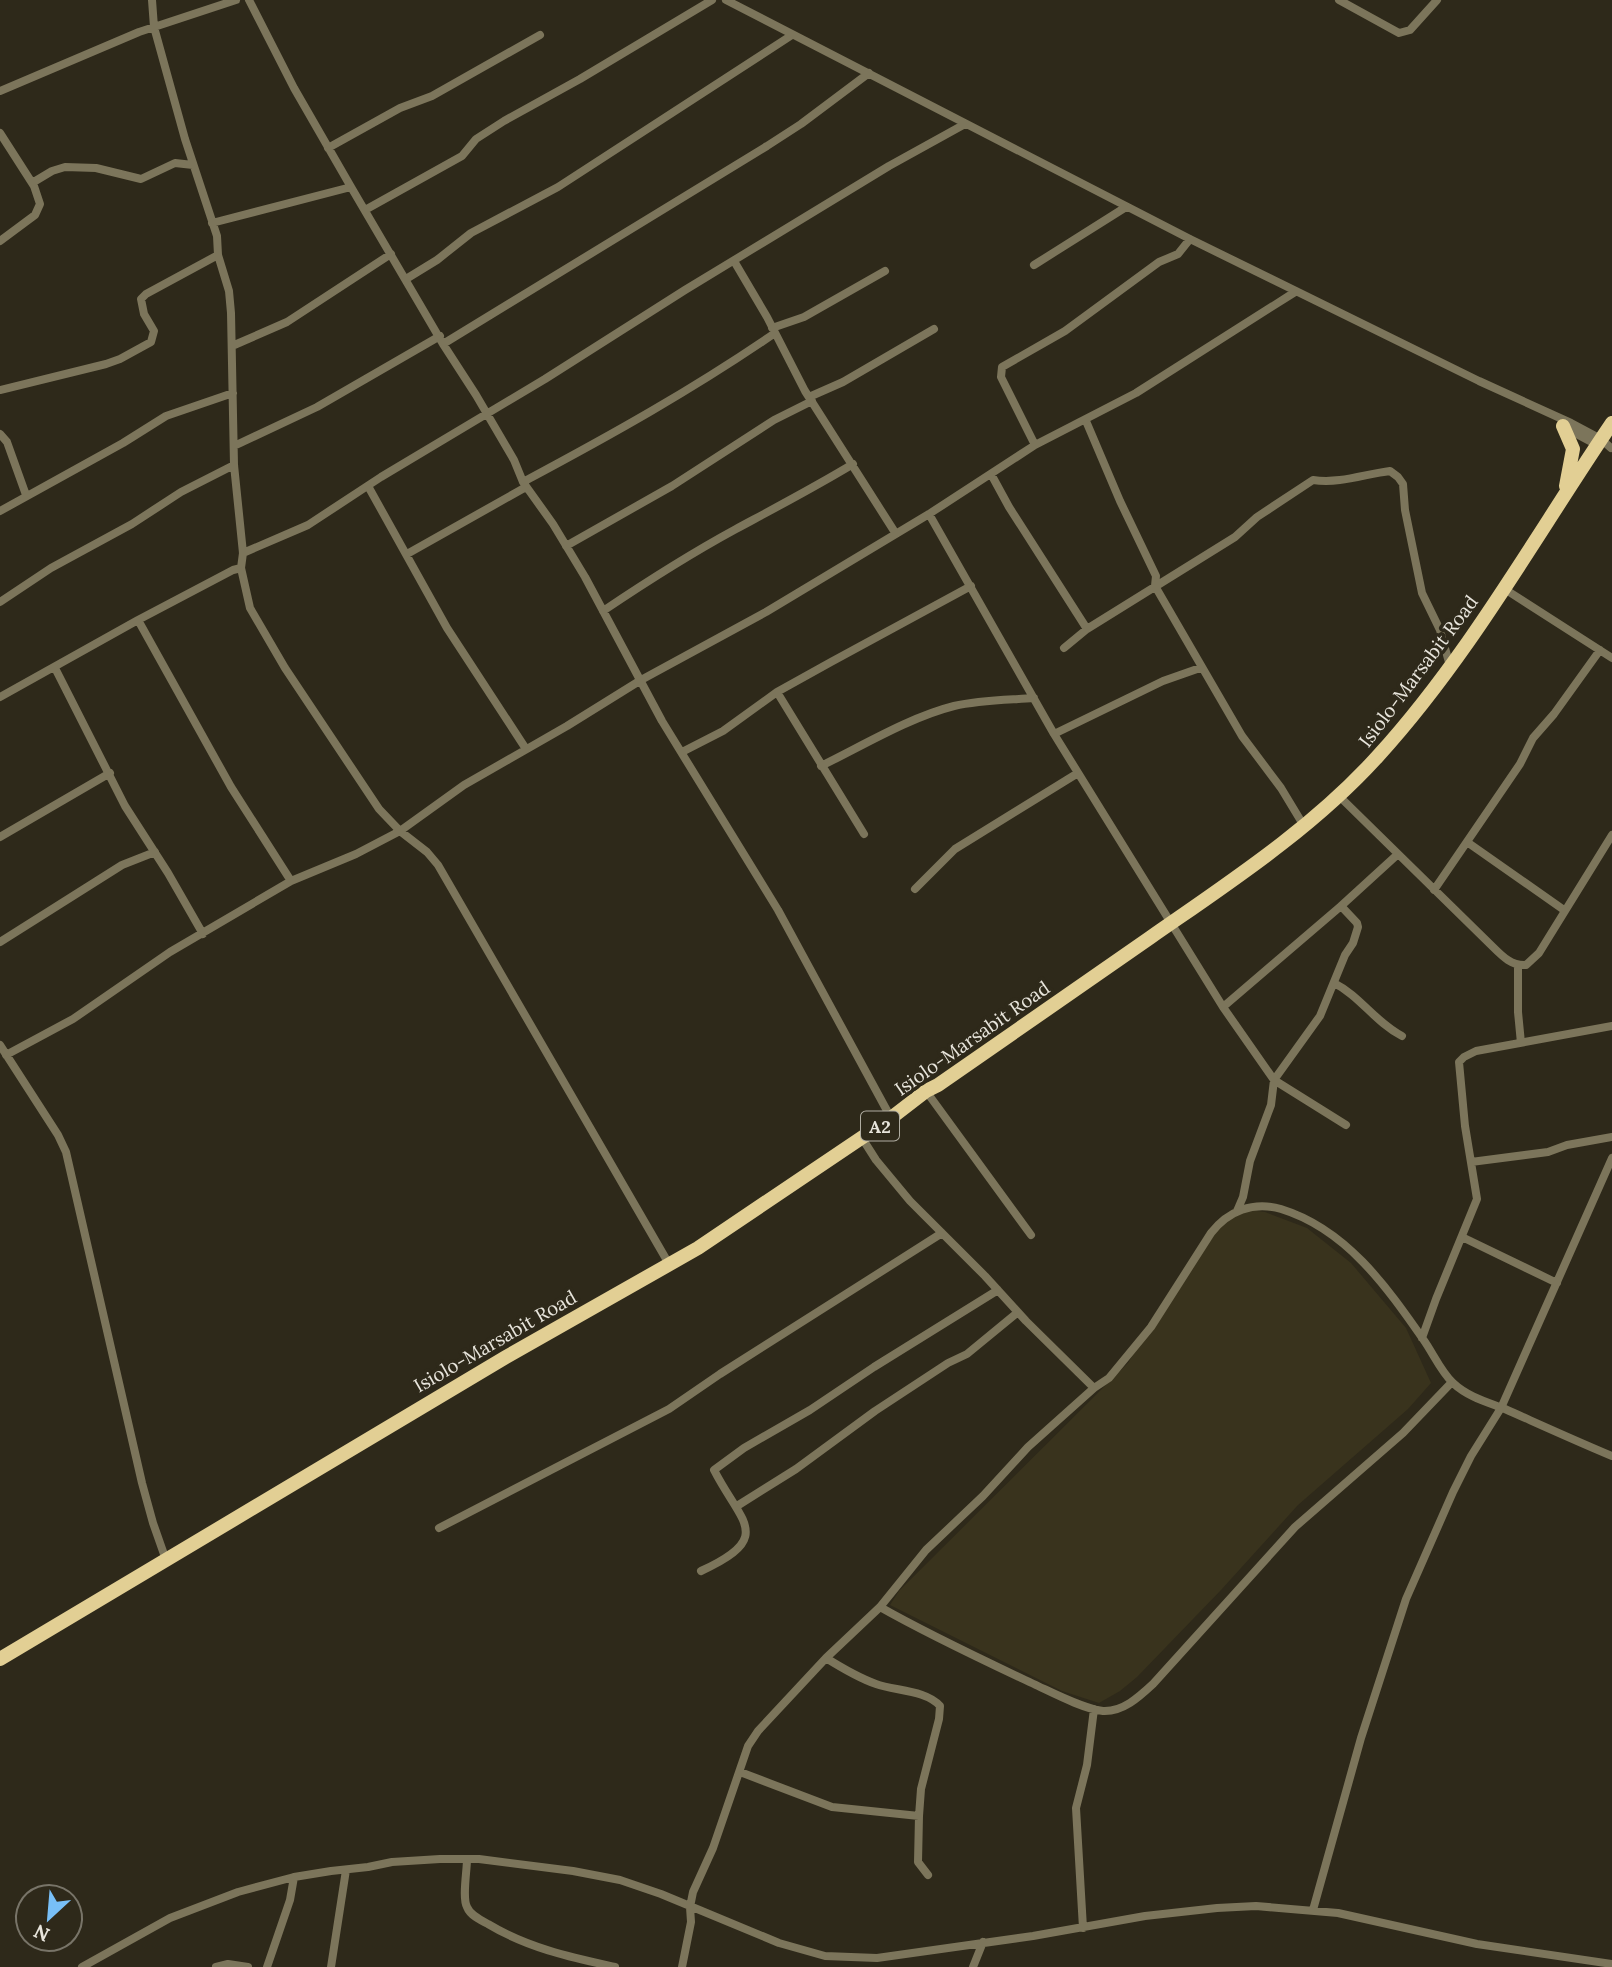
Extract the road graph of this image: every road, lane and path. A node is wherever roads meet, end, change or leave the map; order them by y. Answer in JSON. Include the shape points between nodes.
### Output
{"nodes":[{"id":1,"x":152,"y":0,"type":"edge"},
{"id":2,"x":236,"y":0,"type":"edge"},
{"id":3,"x":249,"y":0,"type":"edge"},
{"id":4,"x":712,"y":0,"type":"edge"},
{"id":5,"x":726,"y":0,"type":"edge"},
{"id":6,"x":1339,"y":0,"type":"edge"},
{"id":7,"x":1437,"y":0,"type":"edge"},
{"id":8,"x":154,"y":27,"type":"junction"},
{"id":9,"x":792,"y":34,"type":"junction"},
{"id":10,"x":540,"y":35,"type":"dead end"},
{"id":11,"x":869,"y":74,"type":"junction"},
{"id":12,"x":0,"y":91,"type":"edge"},
{"id":13,"x":965,"y":124,"type":"junction"},
{"id":14,"x":0,"y":134,"type":"edge"},
{"id":15,"x":328,"y":148,"type":"junction"},
{"id":16,"x":194,"y":165,"type":"junction"},
{"id":17,"x":32,"y":183,"type":"junction"},
{"id":18,"x":351,"y":187,"type":"junction"},
{"id":19,"x":1125,"y":207,"type":"junction"},
{"id":20,"x":365,"y":210,"type":"junction"},
{"id":21,"x":212,"y":223,"type":"junction"},
{"id":22,"x":1190,"y":239,"type":"junction"},
{"id":23,"x":0,"y":241,"type":"edge"},
{"id":24,"x":391,"y":254,"type":"junction"},
{"id":25,"x":218,"y":255,"type":"junction"},
{"id":26,"x":734,"y":261,"type":"junction"},
{"id":27,"x":1034,"y":265,"type":"dead end"},
{"id":28,"x":885,"y":271,"type":"dead end"},
{"id":29,"x":406,"y":279,"type":"junction"},
{"id":30,"x":1295,"y":292,"type":"junction"},
{"id":31,"x":934,"y":329,"type":"dead end"},
{"id":32,"x":773,"y":331,"type":"junction"},
{"id":33,"x":442,"y":340,"type":"junction"},
{"id":34,"x":232,"y":346,"type":"junction"},
{"id":35,"x":0,"y":390,"type":"edge"},
{"id":36,"x":233,"y":393,"type":"junction"},
{"id":37,"x":810,"y":399,"type":"junction"},
{"id":38,"x":486,"y":412,"type":"junction"},
{"id":39,"x":1546,"y":413,"type":"junction"},
{"id":40,"x":1086,"y":421,"type":"junction"},
{"id":41,"x":1612,"y":423,"type":"edge"},
{"id":42,"x":1563,"y":426,"type":"junction"},
{"id":43,"x":0,"y":434,"type":"edge"},
{"id":44,"x":1035,"y":445,"type":"junction"},
{"id":45,"x":1605,"y":445,"type":"edge"},
{"id":46,"x":234,"y":446,"type":"junction"},
{"id":47,"x":853,"y":464,"type":"junction"},
{"id":48,"x":234,"y":466,"type":"junction"},
{"id":49,"x":990,"y":474,"type":"junction"},
{"id":50,"x":525,"y":484,"type":"junction"},
{"id":51,"x":368,"y":485,"type":"junction"},
{"id":52,"x":1564,"y":494,"type":"junction"},
{"id":53,"x":26,"y":495,"type":"junction"},
{"id":54,"x":0,"y":511,"type":"edge"},
{"id":55,"x":929,"y":514,"type":"junction"},
{"id":56,"x":896,"y":534,"type":"junction"},
{"id":57,"x":566,"y":546,"type":"junction"},
{"id":58,"x":243,"y":553,"type":"junction"},
{"id":59,"x":407,"y":554,"type":"junction"},
{"id":60,"x":241,"y":568,"type":"junction"},
{"id":61,"x":971,"y":586,"type":"junction"},
{"id":62,"x":1155,"y":586,"type":"junction"},
{"id":63,"x":1503,"y":588,"type":"junction"},
{"id":64,"x":0,"y":602,"type":"edge"},
{"id":65,"x":603,"y":611,"type":"junction"},
{"id":66,"x":138,"y":620,"type":"junction"},
{"id":67,"x":1087,"y":629,"type":"junction"},
{"id":68,"x":1064,"y":648,"type":"dead end"},
{"id":69,"x":1600,"y":650,"type":"junction"},
{"id":70,"x":1612,"y":658,"type":"edge"},
{"id":71,"x":1450,"y":666,"type":"junction"},
{"id":72,"x":55,"y":668,"type":"junction"},
{"id":73,"x":1200,"y":668,"type":"junction"},
{"id":74,"x":641,"y":680,"type":"junction"},
{"id":75,"x":777,"y":692,"type":"junction"},
{"id":76,"x":0,"y":698,"type":"edge"},
{"id":77,"x":1034,"y":698,"type":"junction"},
{"id":78,"x":1054,"y":734,"type":"junction"},
{"id":79,"x":526,"y":749,"type":"junction"},
{"id":80,"x":682,"y":752,"type":"junction"},
{"id":81,"x":821,"y":766,"type":"junction"},
{"id":82,"x":110,"y":773,"type":"junction"},
{"id":83,"x":1078,"y":773,"type":"junction"},
{"id":84,"x":1339,"y":796,"type":"junction"},
{"id":85,"x":1304,"y":826,"type":"junction"},
{"id":86,"x":400,"y":831,"type":"junction"},
{"id":87,"x":864,"y":834,"type":"dead end"},
{"id":88,"x":1612,"y":835,"type":"edge"},
{"id":89,"x":0,"y":837,"type":"edge"},
{"id":90,"x":1467,"y":842,"type":"junction"},
{"id":91,"x":155,"y":852,"type":"junction"},
{"id":92,"x":1398,"y":854,"type":"junction"},
{"id":93,"x":291,"y":881,"type":"junction"},
{"id":94,"x":915,"y":890,"type":"dead end"},
{"id":95,"x":1434,"y":890,"type":"junction"},
{"id":96,"x":1341,"y":906,"type":"junction"},
{"id":97,"x":1564,"y":909,"type":"junction"},
{"id":98,"x":1170,"y":924,"type":"junction"},
{"id":99,"x":203,"y":934,"type":"junction"},
{"id":100,"x":0,"y":942,"type":"edge"},
{"id":101,"x":1518,"y":966,"type":"junction"},
{"id":102,"x":1334,"y":983,"type":"junction"},
{"id":103,"x":1223,"y":1007,"type":"junction"},
{"id":104,"x":1612,"y":1026,"type":"edge"},
{"id":105,"x":1402,"y":1037,"type":"dead end"},
{"id":106,"x":1521,"y":1043,"type":"junction"},
{"id":107,"x":0,"y":1045,"type":"edge"},
{"id":108,"x":6,"y":1055,"type":"junction"},
{"id":109,"x":1274,"y":1080,"type":"junction"},
{"id":110,"x":926,"y":1091,"type":"junction"},
{"id":111,"x":891,"y":1118,"type":"junction"},
{"id":112,"x":1346,"y":1125,"type":"dead end"},
{"id":113,"x":1612,"y":1137,"type":"edge"},
{"id":114,"x":862,"y":1138,"type":"junction"},
{"id":115,"x":1612,"y":1158,"type":"edge"},
{"id":116,"x":1471,"y":1162,"type":"junction"},
{"id":117,"x":1237,"y":1211,"type":"junction"},
{"id":118,"x":942,"y":1233,"type":"junction"},
{"id":119,"x":1031,"y":1235,"type":"dead end"},
{"id":120,"x":1462,"y":1237,"type":"junction"},
{"id":121,"x":669,"y":1264,"type":"junction"},
{"id":122,"x":1557,"y":1283,"type":"junction"},
{"id":123,"x":999,"y":1290,"type":"junction"},
{"id":124,"x":1018,"y":1312,"type":"junction"},
{"id":125,"x":1422,"y":1338,"type":"junction"},
{"id":126,"x":1452,"y":1382,"type":"junction"},
{"id":127,"x":1094,"y":1388,"type":"junction"},
{"id":128,"x":1501,"y":1408,"type":"junction"},
{"id":129,"x":1612,"y":1456,"type":"edge"},
{"id":130,"x":737,"y":1506,"type":"junction"},
{"id":131,"x":439,"y":1528,"type":"dead end"},
{"id":132,"x":166,"y":1560,"type":"junction"},
{"id":133,"x":701,"y":1571,"type":"dead end"},
{"id":134,"x":880,"y":1607,"type":"junction"},
{"id":135,"x":826,"y":1658,"type":"junction"},
{"id":136,"x":0,"y":1659,"type":"edge"},
{"id":137,"x":1094,"y":1709,"type":"junction"},
{"id":138,"x":740,"y":1772,"type":"junction"},
{"id":139,"x":919,"y":1816,"type":"junction"},
{"id":140,"x":467,"y":1859,"type":"junction"},
{"id":141,"x":346,"y":1870,"type":"junction"},
{"id":142,"x":928,"y":1875,"type":"dead end"},
{"id":143,"x":294,"y":1877,"type":"junction"},
{"id":144,"x":690,"y":1908,"type":"junction"},
{"id":145,"x":1313,"y":1910,"type":"junction"},
{"id":146,"x":1083,"y":1928,"type":"junction"},
{"id":147,"x":983,"y":1941,"type":"junction"},
{"id":148,"x":1612,"y":1964,"type":"edge"},
{"id":149,"x":82,"y":1967,"type":"edge"},
{"id":150,"x":216,"y":1967,"type":"edge"},
{"id":151,"x":248,"y":1967,"type":"edge"},
{"id":152,"x":267,"y":1967,"type":"edge"},
{"id":153,"x":331,"y":1967,"type":"edge"},
{"id":154,"x":615,"y":1967,"type":"edge"},
{"id":155,"x":682,"y":1967,"type":"edge"},
{"id":156,"x":973,"y":1967,"type":"edge"}],
"edges":[{"from":1,"to":8,"type":"street"},
{"from":2,"to":8,"type":"street"},
{"from":3,"to":15,"type":"street"},
{"from":4,"to":20,"type":"street","via":[[504,121],[462,156]]},
{"from":5,"to":9,"type":"street"},
{"from":6,"to":7,"type":"street","via":[[1399,33],[1410,30]]},
{"from":8,"to":12,"type":"street"},
{"from":8,"to":16,"type":"street"},
{"from":9,"to":11,"type":"street"},
{"from":9,"to":29,"type":"street","via":[[558,187],[471,233]]},
{"from":10,"to":15,"type":"street"},
{"from":11,"to":13,"type":"street"},
{"from":11,"to":33,"type":"street","via":[[767,146]]},
{"from":13,"to":19,"type":"street"},
{"from":13,"to":26,"type":"street"},
{"from":14,"to":17,"type":"street"},
{"from":15,"to":18,"type":"street"},
{"from":16,"to":17,"type":"street","via":[[175,163],[141,179],[96,168],[65,167]]},
{"from":16,"to":21,"type":"street"},
{"from":17,"to":23,"type":"street","via":[[39,197],[38,210]]},
{"from":18,"to":20,"type":"street"},
{"from":18,"to":21,"type":"street"},
{"from":19,"to":22,"type":"street"},
{"from":19,"to":27,"type":"street"},
{"from":20,"to":24,"type":"street"},
{"from":21,"to":25,"type":"street"},
{"from":22,"to":30,"type":"street"},
{"from":22,"to":44,"type":"street","via":[[1178,254],[1159,262],[1065,331],[1002,367],[1001,377]]},
{"from":24,"to":29,"type":"street"},
{"from":24,"to":34,"type":"street","via":[[287,322]]},
{"from":25,"to":34,"type":"street","via":[[229,291]]},
{"from":25,"to":35,"type":"street","via":[[141,299],[154,331],[154,339],[145,346],[106,365]]},
{"from":26,"to":32,"type":"street"},
{"from":26,"to":38,"type":"street"},
{"from":28,"to":32,"type":"street"},
{"from":29,"to":33,"type":"street"},
{"from":30,"to":39,"type":"street"},
{"from":30,"to":40,"type":"street"},
{"from":31,"to":37,"type":"street"},
{"from":32,"to":37,"type":"street"},
{"from":32,"to":50,"type":"street","via":[[706,380]]},
{"from":33,"to":38,"type":"street"},
{"from":33,"to":46,"type":"street"},
{"from":34,"to":36,"type":"street"},
{"from":36,"to":46,"type":"street"},
{"from":36,"to":53,"type":"street","via":[[166,416]]},
{"from":37,"to":47,"type":"street"},
{"from":37,"to":57,"type":"street"},
{"from":38,"to":50,"type":"street"},
{"from":38,"to":51,"type":"street"},
{"from":39,"to":42,"type":"street"},
{"from":39,"to":45,"type":"street"},
{"from":40,"to":44,"type":"street"},
{"from":40,"to":62,"type":"street","via":[[1156,576]]},
{"from":41,"to":45,"type":"highway","name":"Isiolo-Marsabit Road","number":"A2"},
{"from":42,"to":45,"type":"street"},
{"from":42,"to":52,"type":"highway","via":[[1573,454]]},
{"from":43,"to":53,"type":"street"},
{"from":44,"to":49,"type":"street"},
{"from":45,"to":52,"type":"highway","name":"Isiolo-Marsabit Road","number":"A2"},
{"from":46,"to":48,"type":"street"},
{"from":47,"to":56,"type":"street"},
{"from":47,"to":65,"type":"street","via":[[642,584]]},
{"from":48,"to":58,"type":"street"},
{"from":48,"to":64,"type":"street","via":[[181,492]]},
{"from":49,"to":55,"type":"street"},
{"from":49,"to":67,"type":"street"},
{"from":50,"to":57,"type":"street"},
{"from":50,"to":59,"type":"street"},
{"from":51,"to":58,"type":"street","via":[[308,525]]},
{"from":51,"to":59,"type":"street"},
{"from":52,"to":63,"type":"highway","name":"Isiolo-Marsabit Road","number":"A2"},
{"from":53,"to":54,"type":"street"},
{"from":55,"to":56,"type":"street"},
{"from":55,"to":61,"type":"street"},
{"from":56,"to":74,"type":"street"},
{"from":57,"to":65,"type":"street"},
{"from":58,"to":60,"type":"street"},
{"from":59,"to":79,"type":"street","via":[[447,628]]},
{"from":60,"to":66,"type":"street"},
{"from":60,"to":86,"type":"street","via":[[250,608],[276,654],[369,796]]},
{"from":61,"to":75,"type":"street"},
{"from":61,"to":77,"type":"street"},
{"from":62,"to":67,"type":"street"},
{"from":62,"to":71,"type":"street","via":[[1235,537],[1313,480],[1362,478],[1390,471],[1403,484],[1422,593],[1440,630]]},
{"from":62,"to":73,"type":"street"},
{"from":63,"to":69,"type":"street"},
{"from":63,"to":71,"type":"highway","name":"Isiolo-Marsabit Road","number":"A2"},
{"from":65,"to":74,"type":"street"},
{"from":66,"to":72,"type":"street"},
{"from":66,"to":93,"type":"street","via":[[231,787]]},
{"from":67,"to":68,"type":"street"},
{"from":69,"to":70,"type":"street"},
{"from":69,"to":90,"type":"street","via":[[1533,738]]},
{"from":71,"to":84,"type":"highway","name":"Isiolo-Marsabit Road","number":"A2","via":[[1385,748]]},
{"from":72,"to":76,"type":"street"},
{"from":72,"to":82,"type":"street"},
{"from":73,"to":78,"type":"street"},
{"from":73,"to":85,"type":"street"},
{"from":74,"to":79,"type":"street"},
{"from":74,"to":80,"type":"street"},
{"from":75,"to":80,"type":"street","via":[[723,731]]},
{"from":75,"to":81,"type":"street"},
{"from":77,"to":78,"type":"street"},
{"from":77,"to":81,"type":"street","via":[[988,701],[930,713]]},
{"from":78,"to":83,"type":"street"},
{"from":79,"to":86,"type":"street","via":[[464,785]]},
{"from":80,"to":111,"type":"street","via":[[778,909]]},
{"from":81,"to":87,"type":"street"},
{"from":82,"to":89,"type":"street"},
{"from":82,"to":91,"type":"street"},
{"from":83,"to":94,"type":"street","via":[[956,849]]},
{"from":83,"to":98,"type":"street"},
{"from":84,"to":85,"type":"highway","name":"Isiolo-Marsabit Road","number":"A2"},
{"from":84,"to":92,"type":"street"},
{"from":85,"to":98,"type":"highway","name":"Isiolo-Marsabit Road","number":"A2"},
{"from":86,"to":93,"type":"street"},
{"from":86,"to":121,"type":"street","via":[[438,865]]},
{"from":88,"to":97,"type":"street"},
{"from":90,"to":95,"type":"street"},
{"from":90,"to":97,"type":"street"},
{"from":91,"to":99,"type":"street"},
{"from":91,"to":100,"type":"street","via":[[122,865]]},
{"from":92,"to":95,"type":"street"},
{"from":92,"to":96,"type":"street"},
{"from":93,"to":99,"type":"street"},
{"from":95,"to":101,"type":"street"},
{"from":96,"to":102,"type":"street","via":[[1358,927]]},
{"from":96,"to":103,"type":"street"},
{"from":97,"to":101,"type":"street","via":[[1538,953],[1526,965]]},
{"from":98,"to":103,"type":"street"},
{"from":98,"to":110,"type":"highway","name":"Isiolo-Marsabit Road","number":"A2"},
{"from":99,"to":108,"type":"street","via":[[73,1019]]},
{"from":101,"to":106,"type":"street"},
{"from":102,"to":105,"type":"street"},
{"from":102,"to":109,"type":"street","via":[[1320,1016]]},
{"from":103,"to":109,"type":"street"},
{"from":104,"to":106,"type":"street"},
{"from":106,"to":116,"type":"street","via":[[1476,1051],[1459,1062]]},
{"from":107,"to":108,"type":"street"},
{"from":108,"to":132,"type":"street","via":[[66,1152],[142,1483]]},
{"from":109,"to":112,"type":"street"},
{"from":109,"to":117,"type":"street"},
{"from":110,"to":111,"type":"highway","name":"Isiolo-Marsabit Road","number":"A2"},
{"from":110,"to":119,"type":"street"},
{"from":111,"to":114,"type":"highway","name":"Isiolo-Marsabit Road","number":"A2"},
{"from":113,"to":116,"type":"street","via":[[1548,1152]]},
{"from":114,"to":118,"type":"street","via":[[910,1201]]},
{"from":114,"to":121,"type":"highway","name":"Isiolo-Marsabit Road","number":"A2"},
{"from":115,"to":122,"type":"street"},
{"from":116,"to":120,"type":"street","via":[[1477,1199]]},
{"from":117,"to":125,"type":"street","via":[[1277,1208],[1326,1230],[1360,1258]]},
{"from":117,"to":127,"type":"street","via":[[1211,1233],[1140,1343]]},
{"from":118,"to":123,"type":"street"},
{"from":118,"to":131,"type":"street","via":[[669,1409]]},
{"from":120,"to":122,"type":"street"},
{"from":120,"to":125,"type":"street"},
{"from":121,"to":132,"type":"highway","name":"Isiolo-Marsabit Road","number":"A2"},
{"from":122,"to":128,"type":"street"},
{"from":123,"to":124,"type":"street"},
{"from":123,"to":130,"type":"street","via":[[723,1462],[714,1470]]},
{"from":124,"to":127,"type":"street"},
{"from":124,"to":130,"type":"street","via":[[967,1354]]},
{"from":125,"to":126,"type":"street"},
{"from":126,"to":128,"type":"street","via":[[1472,1397]]},
{"from":126,"to":137,"type":"street","via":[[1403,1433],[1295,1527],[1144,1692],[1121,1707]]},
{"from":127,"to":134,"type":"street","via":[[926,1550]]},
{"from":128,"to":129,"type":"street"},
{"from":128,"to":145,"type":"street","via":[[1465,1468],[1406,1600],[1360,1738]]},
{"from":130,"to":133,"type":"street","via":[[746,1530],[744,1543]]},
{"from":132,"to":136,"type":"highway","name":"Isiolo-Marsabit Road","number":"A2"},
{"from":134,"to":135,"type":"street"},
{"from":134,"to":137,"type":"street"},
{"from":135,"to":138,"type":"street","via":[[766,1720],[748,1746]]},
{"from":135,"to":139,"type":"street","via":[[876,1684],[938,1703],[939,1719]]},
{"from":137,"to":146,"type":"street","via":[[1076,1808]]},
{"from":138,"to":139,"type":"street","via":[[832,1807]]},
{"from":138,"to":144,"type":"street"},
{"from":139,"to":142,"type":"street","via":[[918,1862]]},
{"from":140,"to":141,"type":"street","via":[[392,1861]]},
{"from":140,"to":144,"type":"street","via":[[595,1875],[640,1886]]},
{"from":140,"to":154,"type":"street","via":[[465,1901],[474,1915],[538,1948]]},
{"from":141,"to":143,"type":"street"},
{"from":141,"to":153,"type":"street"},
{"from":143,"to":149,"type":"street","via":[[213,1900]]},
{"from":143,"to":152,"type":"street"},
{"from":144,"to":147,"type":"street","via":[[825,1956],[877,1958]]},
{"from":144,"to":155,"type":"street"},
{"from":145,"to":146,"type":"street","via":[[1217,1908]]},
{"from":145,"to":148,"type":"street","via":[[1477,1944]]},
{"from":146,"to":147,"type":"street"},
{"from":147,"to":156,"type":"street"},
{"from":150,"to":151,"type":"street"}]}
